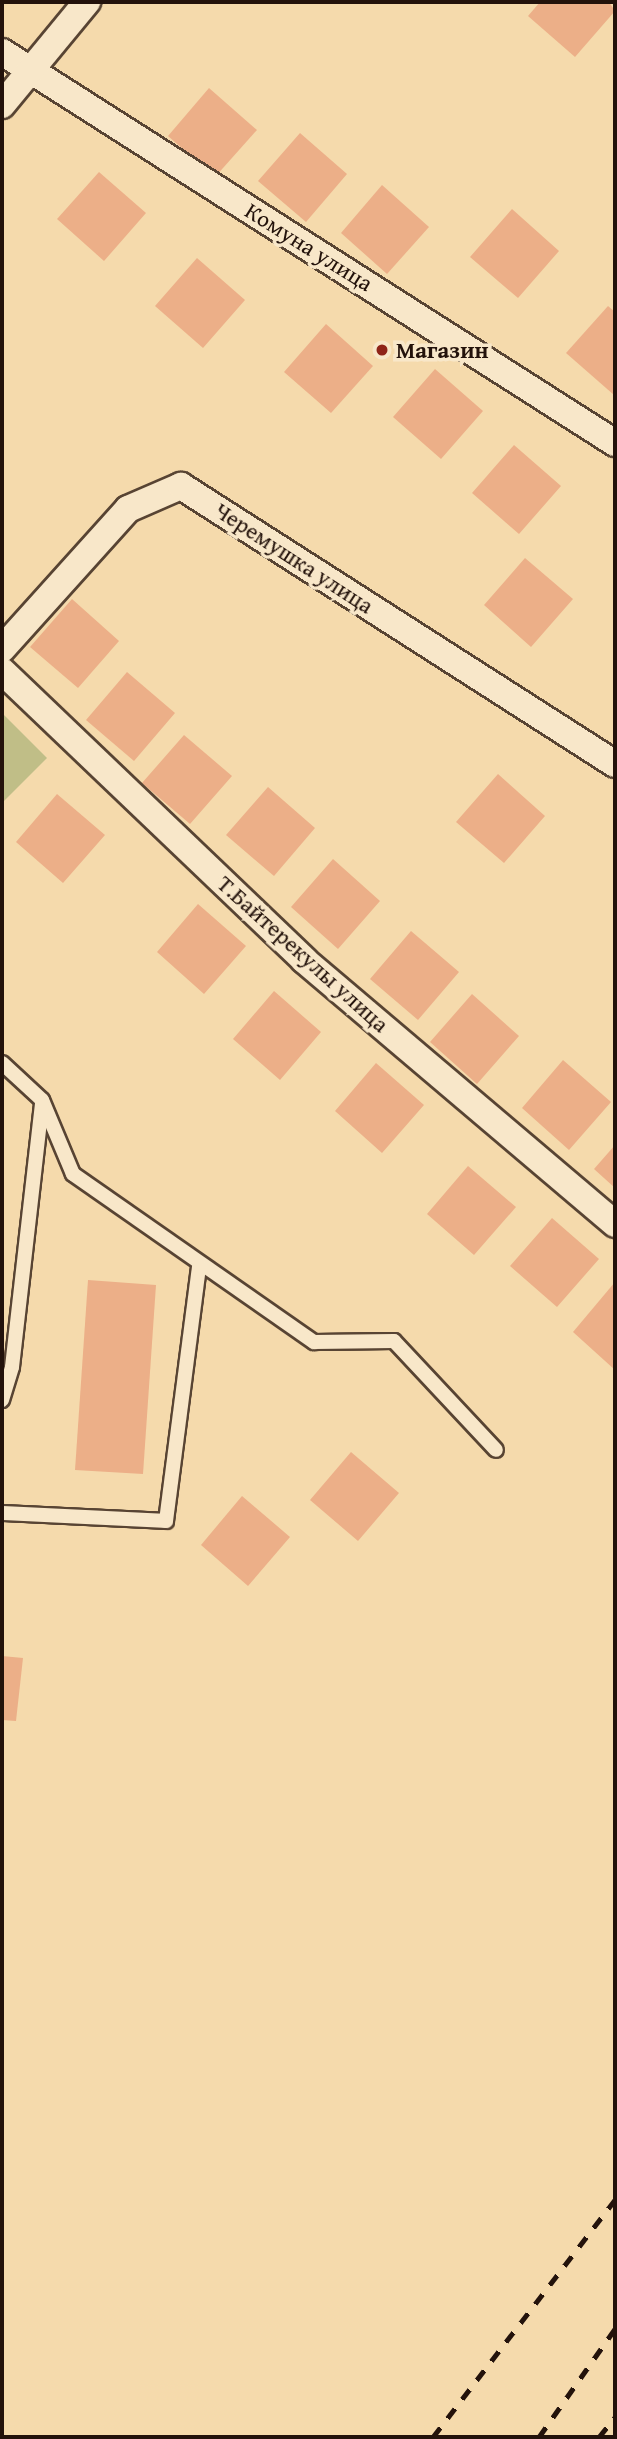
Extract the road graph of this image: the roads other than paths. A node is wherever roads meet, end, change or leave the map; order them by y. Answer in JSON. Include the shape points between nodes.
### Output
{"nodes":[{"id":1,"x":87,"y":2,"type":"edge"},
{"id":2,"x":2,"y":52,"type":"edge"},
{"id":3,"x":29,"y":70,"type":"junction"},
{"id":4,"x":2,"y":105,"type":"edge"},
{"id":5,"x":615,"y":443,"type":"edge"},
{"id":6,"x":2,"y":649,"type":"edge"},
{"id":7,"x":2,"y":671,"type":"edge"},
{"id":8,"x":615,"y":764,"type":"edge"},
{"id":9,"x":2,"y":1063,"type":"edge"},
{"id":10,"x":43,"y":1100,"type":"junction"},
{"id":11,"x":615,"y":1224,"type":"edge"},
{"id":12,"x":199,"y":1266,"type":"junction"},
{"id":13,"x":2,"y":1400,"type":"edge"},
{"id":14,"x":496,"y":1450,"type":"dead end"},
{"id":15,"x":2,"y":1513,"type":"edge"}],
"edges":[{"from":1,"to":3,"type":"street"},
{"from":2,"to":3,"type":"street","name":"Комуна улица"},
{"from":3,"to":4,"type":"street"},
{"from":3,"to":5,"type":"street","name":"Комуна улица"},
{"from":6,"to":8,"type":"street","name":"Черемушка улица","via":[[128,509],[181,486]]},
{"from":7,"to":11,"type":"street","name":"Т.Байтерекулы улица","via":[[304,960]]},
{"from":9,"to":10,"type":"lane"},
{"from":10,"to":12,"type":"lane","via":[[73,1174]]},
{"from":10,"to":13,"type":"lane","via":[[12,1367]]},
{"from":12,"to":14,"type":"lane","via":[[314,1342],[394,1340]]},
{"from":12,"to":15,"type":"lane","via":[[166,1521]]}]}
